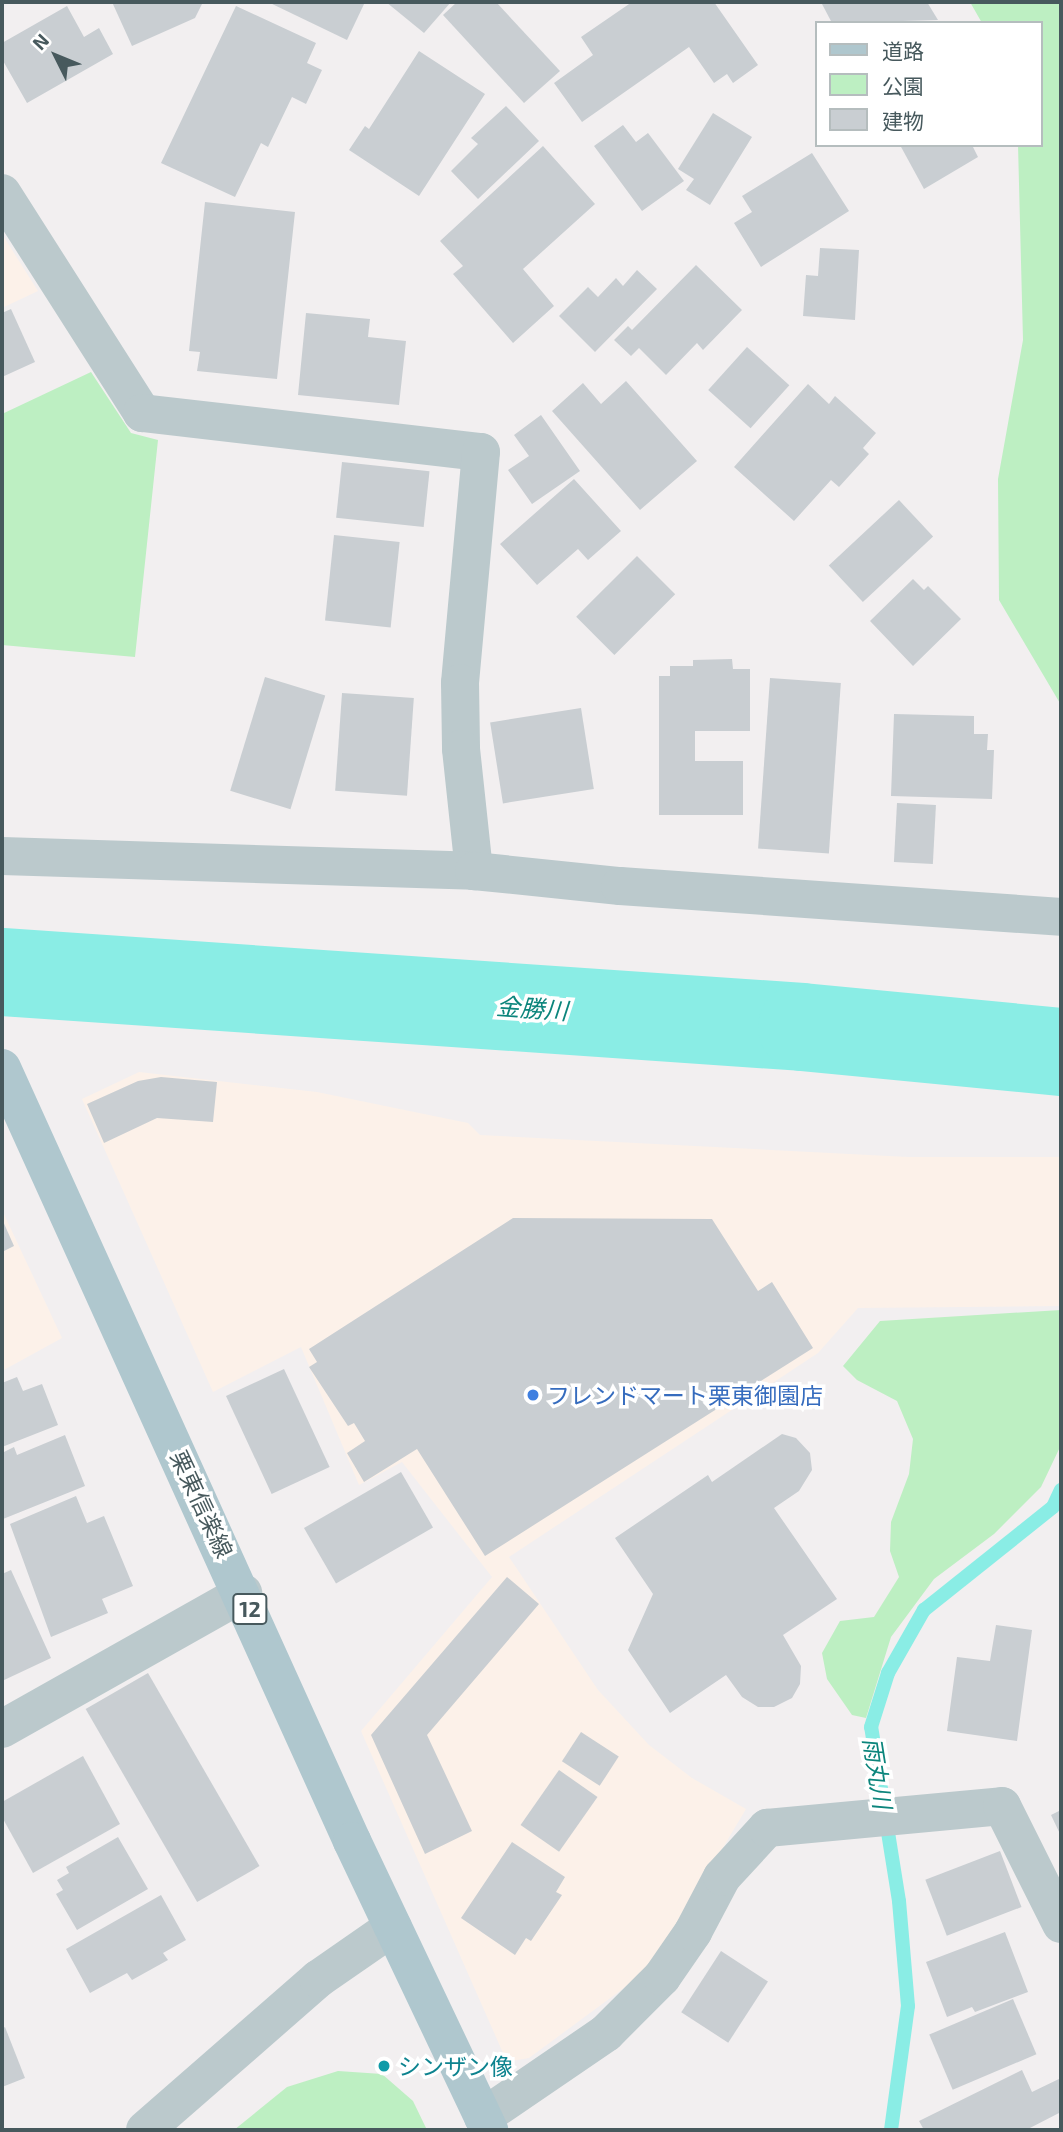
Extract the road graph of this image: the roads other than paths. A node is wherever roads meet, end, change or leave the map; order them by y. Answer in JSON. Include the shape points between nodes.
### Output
{"nodes":[{"id":1,"x":2,"y":193,"type":"edge"},
{"id":2,"x":2,"y":856,"type":"edge"},
{"id":3,"x":474,"y":871,"type":"junction"},
{"id":4,"x":1061,"y":917,"type":"edge"},
{"id":5,"x":2,"y":1068,"type":"edge"},
{"id":6,"x":243,"y":1593,"type":"junction"},
{"id":7,"x":2,"y":1729,"type":"edge"},
{"id":8,"x":1061,"y":1924,"type":"edge"},
{"id":9,"x":393,"y":1927,"type":"junction"},
{"id":10,"x":486,"y":2124,"type":"edge"},
{"id":11,"x":145,"y":2130,"type":"edge"}],
"edges":[{"from":1,"to":3,"type":"street","via":[[142,413],[481,452],[460,683],[461,749]]},
{"from":2,"to":3,"type":"street"},
{"from":3,"to":4,"type":"street","via":[[620,886]]},
{"from":5,"to":6,"type":"main road","name":"栗東信楽線","number":"12"},
{"from":6,"to":7,"type":"street"},
{"from":6,"to":9,"type":"main road","name":"栗東信楽線","number":"12"},
{"from":8,"to":10,"type":"street","via":[[1002,1806],[767,1828],[722,1877],[693,1931],[652,1987],[606,2033]]},
{"from":9,"to":10,"type":"main road","name":"栗東信楽線","number":"12"},
{"from":9,"to":11,"type":"street","via":[[318,1979]]}]}
